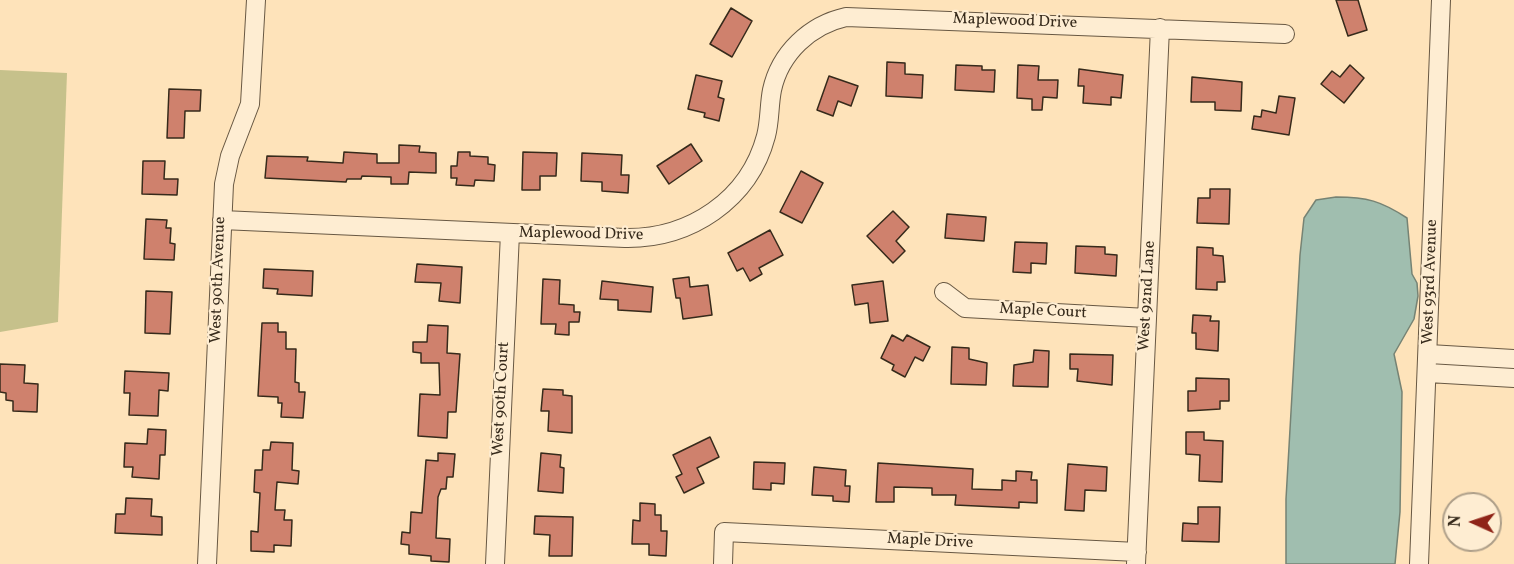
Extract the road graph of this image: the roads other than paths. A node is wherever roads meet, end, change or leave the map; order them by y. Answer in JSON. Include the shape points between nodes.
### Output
{"nodes":[{"id":1,"x":256,"y":0,"type":"edge"},
{"id":2,"x":1441,"y":0,"type":"edge"},
{"id":3,"x":1160,"y":28,"type":"junction"},
{"id":4,"x":1285,"y":34,"type":"dead end"},
{"id":5,"x":222,"y":220,"type":"junction"},
{"id":6,"x":510,"y":233,"type":"junction"},
{"id":7,"x":944,"y":292,"type":"dead end"},
{"id":8,"x":1147,"y":318,"type":"junction"},
{"id":9,"x":1429,"y":354,"type":"junction"},
{"id":10,"x":1514,"y":359,"type":"edge"},
{"id":11,"x":1428,"y":373,"type":"junction"},
{"id":12,"x":1514,"y":378,"type":"edge"},
{"id":13,"x":1137,"y":558,"type":"edge"},
{"id":14,"x":207,"y":564,"type":"edge"},
{"id":15,"x":495,"y":564,"type":"edge"},
{"id":16,"x":723,"y":564,"type":"edge"},
{"id":17,"x":1419,"y":564,"type":"edge"}],
"edges":[{"from":1,"to":5,"type":"street","name":"West 90th Avenue","via":[[252,90],[246,119],[226,169]]},
{"from":2,"to":9,"type":"street","name":"West 93rd Avenue"},
{"from":3,"to":4,"type":"street","name":"Maplewood Drive"},
{"from":3,"to":6,"type":"street","name":"Maplewood Drive","via":[[858,16],[834,20],[812,31],[784,59],[774,82],[767,134],[755,164],[737,191],[708,216],[651,237]]},
{"from":3,"to":8,"type":"street","name":"West 92nd Lane"},
{"from":5,"to":6,"type":"street","name":"Maplewood Drive"},
{"from":5,"to":14,"type":"street","name":"West 90th Avenue"},
{"from":6,"to":15,"type":"street","name":"West 90th Court"},
{"from":7,"to":8,"type":"street","name":"Maple Court","via":[[966,308]]},
{"from":8,"to":13,"type":"street","name":"West 92nd Lane"},
{"from":9,"to":10,"type":"street"},
{"from":9,"to":11,"type":"street","name":"West 93rd Avenue"},
{"from":11,"to":12,"type":"street"},
{"from":11,"to":17,"type":"street","name":"West 93rd Avenue"},
{"from":13,"to":16,"type":"street","name":"Maple Drive","via":[[724,532]]}]}
